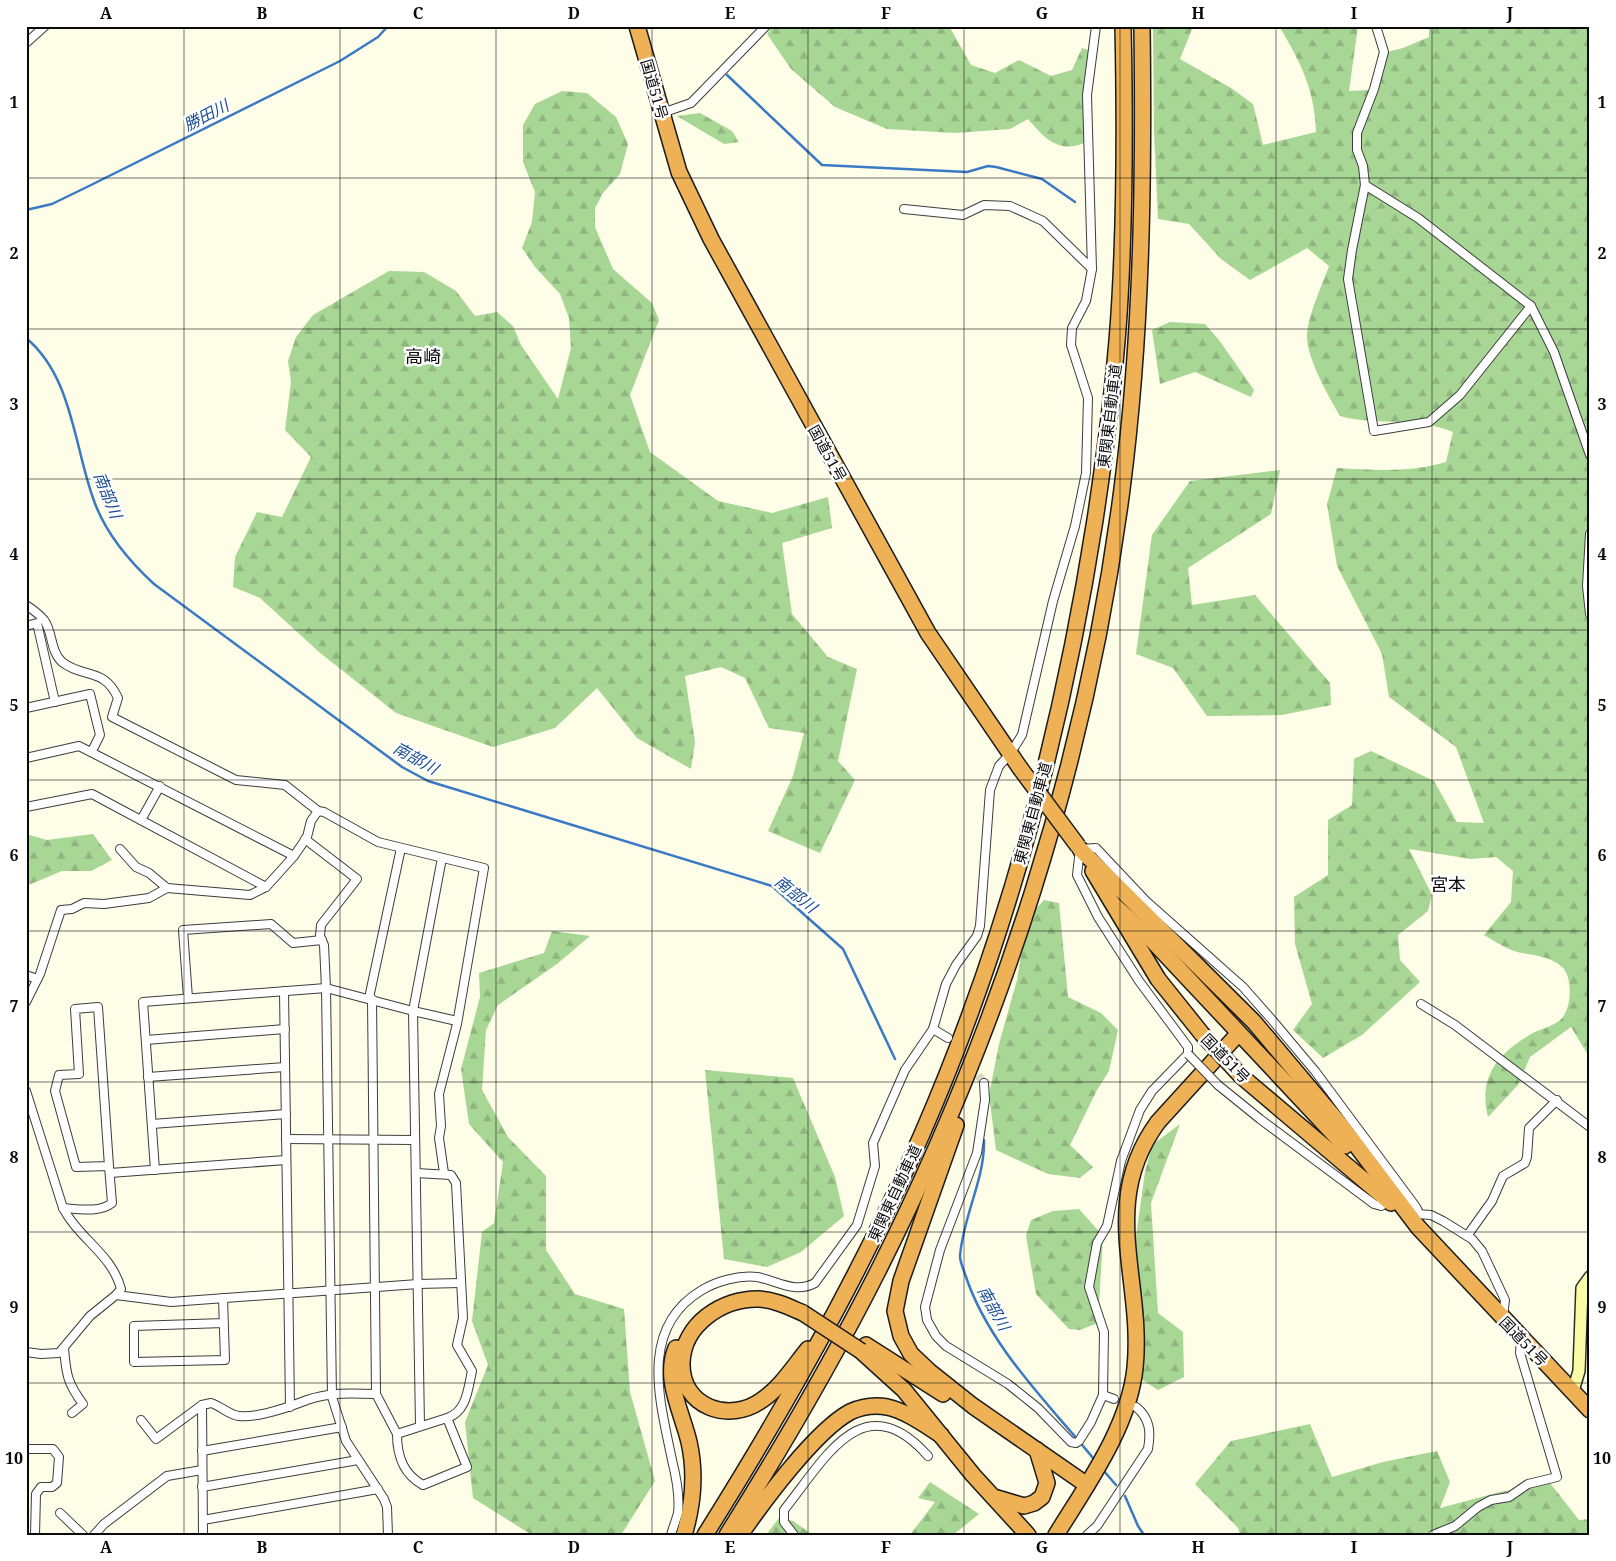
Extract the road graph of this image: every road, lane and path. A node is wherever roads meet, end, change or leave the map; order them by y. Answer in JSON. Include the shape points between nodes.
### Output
{"nodes":[{"id":1,"x":637,"y":26,"type":"edge"},
{"id":2,"x":766,"y":26,"type":"edge"},
{"id":3,"x":1096,"y":26,"type":"edge"},
{"id":4,"x":1123,"y":26,"type":"edge"},
{"id":5,"x":1142,"y":26,"type":"edge"},
{"id":6,"x":1376,"y":26,"type":"edge"},
{"id":7,"x":41,"y":28,"type":"edge"},
{"id":8,"x":26,"y":43,"type":"edge"},
{"id":9,"x":662,"y":113,"type":"junction"},
{"id":10,"x":1365,"y":185,"type":"junction"},
{"id":11,"x":904,"y":209,"type":"dead end"},
{"id":12,"x":1092,"y":269,"type":"junction"},
{"id":13,"x":1531,"y":306,"type":"junction"},
{"id":14,"x":1590,"y":455,"type":"edge"},
{"id":15,"x":1590,"y":534,"type":"edge"},
{"id":16,"x":26,"y":605,"type":"edge"},
{"id":17,"x":1590,"y":614,"type":"edge"},
{"id":18,"x":26,"y":626,"type":"edge"},
{"id":19,"x":55,"y":702,"type":"junction"},
{"id":20,"x":26,"y":708,"type":"edge"},
{"id":21,"x":92,"y":751,"type":"junction"},
{"id":22,"x":1010,"y":754,"type":"junction"},
{"id":23,"x":26,"y":758,"type":"edge"},
{"id":24,"x":160,"y":786,"type":"junction"},
{"id":25,"x":26,"y":808,"type":"edge"},
{"id":26,"x":318,"y":811,"type":"junction"},
{"id":27,"x":141,"y":820,"type":"junction"},
{"id":28,"x":305,"y":839,"type":"junction"},
{"id":29,"x":1079,"y":847,"type":"junction"},
{"id":30,"x":401,"y":848,"type":"junction"},
{"id":31,"x":120,"y":849,"type":"dead end"},
{"id":32,"x":294,"y":856,"type":"junction"},
{"id":33,"x":442,"y":858,"type":"junction"},
{"id":34,"x":1103,"y":871,"type":"junction"},
{"id":35,"x":266,"y":887,"type":"junction"},
{"id":36,"x":167,"y":888,"type":"junction"},
{"id":37,"x":1115,"y":906,"type":"junction"},
{"id":38,"x":1150,"y":938,"type":"junction"},
{"id":39,"x":322,"y":940,"type":"junction"},
{"id":40,"x":26,"y":975,"type":"edge"},
{"id":41,"x":37,"y":980,"type":"junction"},
{"id":42,"x":326,"y":988,"type":"junction"},
{"id":43,"x":284,"y":992,"type":"junction"},
{"id":44,"x":188,"y":998,"type":"junction"},
{"id":45,"x":370,"y":999,"type":"junction"},
{"id":46,"x":26,"y":1002,"type":"edge"},
{"id":47,"x":1421,"y":1004,"type":"dead end"},
{"id":48,"x":413,"y":1011,"type":"junction"},
{"id":49,"x":457,"y":1021,"type":"junction"},
{"id":50,"x":284,"y":1029,"type":"junction"},
{"id":51,"x":934,"y":1029,"type":"junction"},
{"id":52,"x":1238,"y":1034,"type":"junction"},
{"id":53,"x":948,"y":1038,"type":"dead end"},
{"id":54,"x":146,"y":1040,"type":"junction"},
{"id":55,"x":980,"y":1042,"type":"junction"},
{"id":56,"x":1188,"y":1054,"type":"junction"},
{"id":57,"x":285,"y":1067,"type":"junction"},
{"id":58,"x":148,"y":1076,"type":"junction"},
{"id":59,"x":984,"y":1083,"type":"tunnel mouth"},
{"id":60,"x":26,"y":1091,"type":"edge"},
{"id":61,"x":1557,"y":1100,"type":"junction"},
{"id":62,"x":286,"y":1114,"type":"junction"},
{"id":63,"x":152,"y":1124,"type":"junction"},
{"id":64,"x":1590,"y":1127,"type":"edge"},
{"id":65,"x":1328,"y":1129,"type":"junction"},
{"id":66,"x":286,"y":1139,"type":"junction"},
{"id":67,"x":328,"y":1140,"type":"junction"},
{"id":68,"x":373,"y":1140,"type":"junction"},
{"id":69,"x":416,"y":1140,"type":"junction"},
{"id":70,"x":286,"y":1160,"type":"junction"},
{"id":71,"x":1367,"y":1160,"type":"junction"},
{"id":72,"x":110,"y":1170,"type":"junction"},
{"id":73,"x":155,"y":1170,"type":"junction"},
{"id":74,"x":416,"y":1173,"type":"junction"},
{"id":75,"x":444,"y":1173,"type":"junction"},
{"id":76,"x":1385,"y":1197,"type":"junction"},
{"id":77,"x":63,"y":1208,"type":"junction"},
{"id":78,"x":1417,"y":1220,"type":"junction"},
{"id":79,"x":1466,"y":1236,"type":"junction"},
{"id":80,"x":861,"y":1263,"type":"junction"},
{"id":81,"x":1590,"y":1277,"type":"edge"},
{"id":82,"x":460,"y":1283,"type":"junction"},
{"id":83,"x":418,"y":1284,"type":"junction"},
{"id":84,"x":375,"y":1287,"type":"junction"},
{"id":85,"x":331,"y":1290,"type":"junction"},
{"id":86,"x":288,"y":1293,"type":"junction"},
{"id":87,"x":116,"y":1295,"type":"junction"},
{"id":88,"x":223,"y":1298,"type":"junction"},
{"id":89,"x":806,"y":1310,"type":"junction"},
{"id":90,"x":1503,"y":1319,"type":"junction"},
{"id":91,"x":224,"y":1323,"type":"junction"},
{"id":92,"x":1521,"y":1339,"type":"junction"},
{"id":93,"x":64,"y":1348,"type":"junction"},
{"id":94,"x":864,"y":1348,"type":"junction"},
{"id":95,"x":26,"y":1352,"type":"edge"},
{"id":96,"x":1573,"y":1391,"type":"junction"},
{"id":97,"x":332,"y":1394,"type":"junction"},
{"id":98,"x":376,"y":1394,"type":"junction"},
{"id":99,"x":1103,"y":1395,"type":"junction"},
{"id":100,"x":1114,"y":1399,"type":"dead end"},
{"id":101,"x":202,"y":1405,"type":"junction"},
{"id":102,"x":972,"y":1406,"type":"junction"},
{"id":103,"x":1136,"y":1407,"type":"dead end"},
{"id":104,"x":290,"y":1408,"type":"junction"},
{"id":105,"x":1590,"y":1410,"type":"edge"},
{"id":106,"x":72,"y":1413,"type":"dead end"},
{"id":107,"x":447,"y":1418,"type":"junction"},
{"id":108,"x":141,"y":1420,"type":"dead end"},
{"id":109,"x":420,"y":1425,"type":"junction"},
{"id":110,"x":342,"y":1427,"type":"junction"},
{"id":111,"x":397,"y":1434,"type":"junction"},
{"id":112,"x":941,"y":1435,"type":"junction"},
{"id":113,"x":26,"y":1449,"type":"edge"},
{"id":114,"x":1036,"y":1450,"type":"junction"},
{"id":115,"x":202,"y":1452,"type":"junction"},
{"id":116,"x":928,"y":1456,"type":"dead end"},
{"id":117,"x":358,"y":1460,"type":"junction"},
{"id":118,"x":202,"y":1470,"type":"junction"},
{"id":119,"x":1087,"y":1485,"type":"junction"},
{"id":120,"x":202,"y":1487,"type":"junction"},
{"id":121,"x":378,"y":1489,"type":"junction"},
{"id":122,"x":993,"y":1497,"type":"junction"},
{"id":123,"x":26,"y":1500,"type":"edge"},
{"id":124,"x":36,"y":1500,"type":"junction"},
{"id":125,"x":60,"y":1513,"type":"dead end"},
{"id":126,"x":203,"y":1520,"type":"junction"},
{"id":127,"x":35,"y":1535,"type":"edge"},
{"id":128,"x":83,"y":1535,"type":"edge"},
{"id":129,"x":94,"y":1535,"type":"edge"},
{"id":130,"x":202,"y":1535,"type":"edge"},
{"id":131,"x":388,"y":1535,"type":"edge"},
{"id":132,"x":671,"y":1535,"type":"edge"},
{"id":133,"x":684,"y":1535,"type":"edge"},
{"id":134,"x":705,"y":1535,"type":"edge"},
{"id":135,"x":727,"y":1535,"type":"edge"},
{"id":136,"x":740,"y":1535,"type":"edge"},
{"id":137,"x":794,"y":1535,"type":"edge"},
{"id":138,"x":1028,"y":1535,"type":"edge"},
{"id":139,"x":1056,"y":1535,"type":"edge"},
{"id":140,"x":1087,"y":1535,"type":"edge"},
{"id":141,"x":1432,"y":1535,"type":"edge"}],
"edges":[{"from":1,"to":9,"type":"highway","name":"国道51号"},
{"from":2,"to":9,"type":"street","via":[[691,103]]},
{"from":3,"to":12,"type":"street","via":[[1087,95]]},
{"from":4,"to":80,"type":"highway","name":"東関東自動車道","via":[[1120,298],[1110,416],[1080,611],[1055,728],[998,933],[961,1038],[922,1134]]},
{"from":5,"to":55,"type":"highway","name":"東関東自動車道","via":[[1139,300],[1119,508],[1105,599],[1079,725],[1039,871]]},
{"from":6,"to":10,"type":"street","via":[[1384,52],[1382,66],[1357,133],[1357,150]]},
{"from":7,"to":8,"type":"street"},
{"from":9,"to":22,"type":"highway","name":"国道51号","via":[[679,172],[711,239],[928,633]]},
{"from":10,"to":13,"type":"street","via":[[1418,218]]},
{"from":10,"to":13,"type":"street","via":[[1348,279],[1374,432],[1429,422],[1460,395]]},
{"from":11,"to":12,"type":"street","via":[[963,216],[984,205],[1010,206],[1043,221]]},
{"from":12,"to":22,"type":"street","via":[[1086,301],[1072,328],[1071,345],[1088,398],[1086,473],[1022,735]]},
{"from":13,"to":14,"type":"street","via":[[1554,352]]},
{"from":15,"to":17,"type":"street","via":[[1587,586]]},
{"from":16,"to":26,"type":"street","via":[[44,620],[56,656],[112,685],[118,698],[112,717],[236,780],[285,785]]},
{"from":18,"to":19,"type":"street","via":[[37,623]]},
{"from":19,"to":20,"type":"street"},
{"from":19,"to":21,"type":"street","via":[[90,694],[100,735]]},
{"from":21,"to":23,"type":"street","via":[[79,746]]},
{"from":21,"to":24,"type":"street"},
{"from":22,"to":29,"type":"highway","name":"国道51号","bridge":true},
{"from":22,"to":51,"type":"street","via":[[999,766],[990,790],[980,926],[946,984]]},
{"from":24,"to":27,"type":"street"},
{"from":24,"to":32,"type":"street"},
{"from":25,"to":27,"type":"street","via":[[92,794]]},
{"from":26,"to":28,"type":"street"},
{"from":26,"to":30,"type":"street","via":[[378,842]]},
{"from":27,"to":35,"type":"street"},
{"from":28,"to":32,"type":"street"},
{"from":28,"to":39,"type":"street","via":[[357,879],[321,925]]},
{"from":29,"to":34,"type":"highway","name":"国道51号"},
{"from":29,"to":37,"type":"highway","name":"国道51号"},
{"from":29,"to":56,"type":"street","via":[[1077,875],[1098,917],[1139,981],[1188,1047]]},
{"from":29,"to":78,"type":"street","via":[[1096,848],[1146,901],[1249,994],[1315,1071],[1416,1207]]},
{"from":30,"to":33,"type":"street"},
{"from":30,"to":45,"type":"street"},
{"from":31,"to":36,"type":"street","via":[[136,867]]},
{"from":32,"to":35,"type":"street"},
{"from":33,"to":48,"type":"street"},
{"from":33,"to":49,"type":"street","via":[[484,868]]},
{"from":34,"to":38,"type":"highway"},
{"from":34,"to":71,"type":"highway","name":"国道51号","via":[[1254,1022]]},
{"from":35,"to":36,"type":"street","via":[[250,895]]},
{"from":36,"to":41,"type":"street","via":[[149,898],[104,904],[84,903],[61,910]]},
{"from":37,"to":38,"type":"highway"},
{"from":37,"to":76,"type":"highway","name":"国道51号","bridge":true,"via":[[1158,979],[1202,1034],[1241,1076]]},
{"from":38,"to":52,"type":"highway"},
{"from":39,"to":42,"type":"street"},
{"from":39,"to":44,"type":"street","via":[[293,943],[271,924],[184,930]]},
{"from":40,"to":41,"type":"street"},
{"from":41,"to":46,"type":"street"},
{"from":42,"to":43,"type":"street"},
{"from":42,"to":45,"type":"street"},
{"from":42,"to":67,"type":"street"},
{"from":43,"to":44,"type":"street"},
{"from":43,"to":50,"type":"street"},
{"from":44,"to":54,"type":"street","via":[[143,1002]]},
{"from":45,"to":48,"type":"street"},
{"from":45,"to":68,"type":"street"},
{"from":47,"to":61,"type":"street"},
{"from":48,"to":49,"type":"street"},
{"from":48,"to":69,"type":"street"},
{"from":49,"to":75,"type":"street","via":[[440,1094],[439,1138]]},
{"from":50,"to":54,"type":"street"},
{"from":50,"to":57,"type":"street"},
{"from":51,"to":53,"type":"street"},
{"from":51,"to":132,"type":"street","via":[[905,1070],[873,1143],[875,1166],[857,1225],[815,1283],[805,1288],[755,1277],[720,1281],[688,1300],[676,1312],[667,1329],[657,1375],[676,1479],[678,1512]]},
{"from":52,"to":65,"type":"highway"},
{"from":52,"to":119,"type":"highway","via":[[1158,1122],[1146,1138],[1132,1171],[1125,1222],[1136,1341],[1135,1369],[1124,1412]]},
{"from":54,"to":58,"type":"street"},
{"from":55,"to":102,"type":"highway","via":[[969,1090],[901,1281],[895,1311],[901,1336],[911,1354]]},
{"from":55,"to":135,"type":"highway","name":"東関東自動車道","via":[[878,1271],[795,1423]]},
{"from":56,"to":76,"type":"street","bridge":true,"via":[[1218,1085],[1260,1119],[1374,1204],[1382,1206]]},
{"from":56,"to":99,"type":"street","via":[[1152,1091],[1140,1110],[1121,1161],[1107,1226],[1097,1243],[1089,1287],[1104,1332]]},
{"from":57,"to":58,"type":"street"},
{"from":57,"to":62,"type":"street"},
{"from":58,"to":63,"type":"street"},
{"from":59,"to":99,"type":"street","via":[[986,1100],[977,1153],[940,1250],[925,1307],[927,1320],[946,1346],[1008,1384],[1038,1408],[1071,1442],[1079,1441]]},
{"from":60,"to":77,"type":"street"},
{"from":61,"to":64,"type":"street"},
{"from":61,"to":79,"type":"street","via":[[1530,1128],[1524,1163],[1503,1176],[1492,1201]]},
{"from":62,"to":63,"type":"street"},
{"from":62,"to":66,"type":"street"},
{"from":63,"to":73,"type":"street"},
{"from":65,"to":71,"type":"highway","via":[[1355,1156]]},
{"from":65,"to":76,"type":"highway"},
{"from":66,"to":67,"type":"street"},
{"from":66,"to":70,"type":"street"},
{"from":67,"to":68,"type":"street"},
{"from":67,"to":85,"type":"street"},
{"from":68,"to":69,"type":"street"},
{"from":68,"to":84,"type":"street"},
{"from":69,"to":74,"type":"street"},
{"from":70,"to":73,"type":"street"},
{"from":70,"to":86,"type":"street"},
{"from":71,"to":78,"type":"highway","name":"国道51号"},
{"from":72,"to":72,"type":"street","via":[[98,1008],[75,1009],[79,1074],[58,1075],[55,1091],[76,1167]]},
{"from":72,"to":73,"type":"street"},
{"from":72,"to":77,"type":"street","via":[[112,1203],[107,1207]]},
{"from":74,"to":75,"type":"street"},
{"from":74,"to":83,"type":"street"},
{"from":75,"to":82,"type":"street","via":[[451,1175],[456,1183]]},
{"from":76,"to":78,"type":"highway","name":"国道51号","via":[[1410,1222]]},
{"from":77,"to":87,"type":"street","via":[[84,1238],[105,1256],[121,1289]]},
{"from":78,"to":79,"type":"street","via":[[1431,1215]]},
{"from":78,"to":90,"type":"highway","name":"国道51号"},
{"from":79,"to":90,"type":"street","via":[[1482,1251],[1494,1274],[1505,1300]]},
{"from":80,"to":89,"type":"highway","via":[[813,1342],[764,1400],[729,1412],[708,1406],[694,1395],[684,1375],[683,1354],[690,1337],[708,1315],[733,1302],[750,1299]]},
{"from":80,"to":134,"type":"highway","name":"東関東自動車道","via":[[803,1372]]},
{"from":81,"to":96,"type":"street","via":[[1582,1288],[1579,1371]]},
{"from":82,"to":83,"type":"street"},
{"from":82,"to":107,"type":"street","via":[[463,1318],[458,1345],[472,1371],[463,1406]]},
{"from":83,"to":84,"type":"street"},
{"from":83,"to":109,"type":"street"},
{"from":84,"to":85,"type":"street"},
{"from":84,"to":98,"type":"street"},
{"from":85,"to":86,"type":"street"},
{"from":85,"to":97,"type":"street"},
{"from":86,"to":88,"type":"street"},
{"from":86,"to":104,"type":"street"},
{"from":87,"to":88,"type":"street","via":[[171,1302]]},
{"from":87,"to":93,"type":"street","via":[[90,1316]]},
{"from":88,"to":91,"type":"street"},
{"from":89,"to":94,"type":"highway","bridge":true},
{"from":89,"to":133,"type":"highway","via":[[778,1293],[739,1292],[704,1307],[686,1328],[674,1352],[672,1371],[672,1385],[689,1442],[692,1472],[692,1497]]},
{"from":90,"to":92,"type":"highway","name":"国道51号"},
{"from":91,"to":91,"type":"street","via":[[225,1360],[134,1362],[134,1326]]},
{"from":92,"to":96,"type":"highway","name":"国道51号"},
{"from":92,"to":141,"type":"street","via":[[1520,1353],[1557,1477],[1528,1484],[1509,1498],[1490,1500],[1455,1526]]},
{"from":93,"to":95,"type":"street","via":[[58,1353]]},
{"from":93,"to":106,"type":"street","via":[[66,1376],[83,1404]]},
{"from":94,"to":102,"type":"highway","via":[[946,1396]]},
{"from":94,"to":112,"type":"highway"},
{"from":96,"to":105,"type":"highway","name":"国道51号"},
{"from":97,"to":98,"type":"street"},
{"from":97,"to":104,"type":"street"},
{"from":97,"to":110,"type":"street"},
{"from":98,"to":111,"type":"street"},
{"from":99,"to":100,"type":"street"},
{"from":101,"to":104,"type":"street","via":[[211,1403],[240,1416]]},
{"from":101,"to":108,"type":"street","via":[[156,1439]]},
{"from":101,"to":115,"type":"street"},
{"from":102,"to":114,"type":"highway"},
{"from":103,"to":140,"type":"street","via":[[1148,1423],[1148,1449],[1097,1526]]},
{"from":107,"to":109,"type":"street"},
{"from":107,"to":111,"type":"street","via":[[467,1466],[423,1485],[413,1480],[405,1469],[399,1456]]},
{"from":109,"to":111,"type":"street"},
{"from":110,"to":115,"type":"street"},
{"from":110,"to":117,"type":"street"},
{"from":112,"to":122,"type":"highway"},
{"from":112,"to":136,"type":"highway","via":[[886,1407],[872,1406],[850,1412],[814,1443]]},
{"from":113,"to":124,"type":"street","via":[[53,1449],[59,1457],[58,1483],[52,1487],[41,1487]]},
{"from":114,"to":119,"type":"highway"},
{"from":114,"to":122,"type":"highway","via":[[1047,1482],[1042,1497],[1024,1506]]},
{"from":115,"to":118,"type":"street"},
{"from":116,"to":137,"type":"street","via":[[907,1434],[897,1429],[874,1424],[856,1431],[828,1456],[784,1510],[784,1522]]},
{"from":117,"to":120,"type":"street"},
{"from":117,"to":121,"type":"street"},
{"from":118,"to":120,"type":"street"},
{"from":118,"to":129,"type":"street","via":[[167,1476]]},
{"from":119,"to":139,"type":"highway"},
{"from":120,"to":126,"type":"street"},
{"from":121,"to":126,"type":"street"},
{"from":121,"to":131,"type":"street","via":[[387,1507]]},
{"from":122,"to":138,"type":"highway"},
{"from":123,"to":124,"type":"street"},
{"from":124,"to":127,"type":"street"},
{"from":125,"to":128,"type":"street"},
{"from":126,"to":130,"type":"street"}]}
